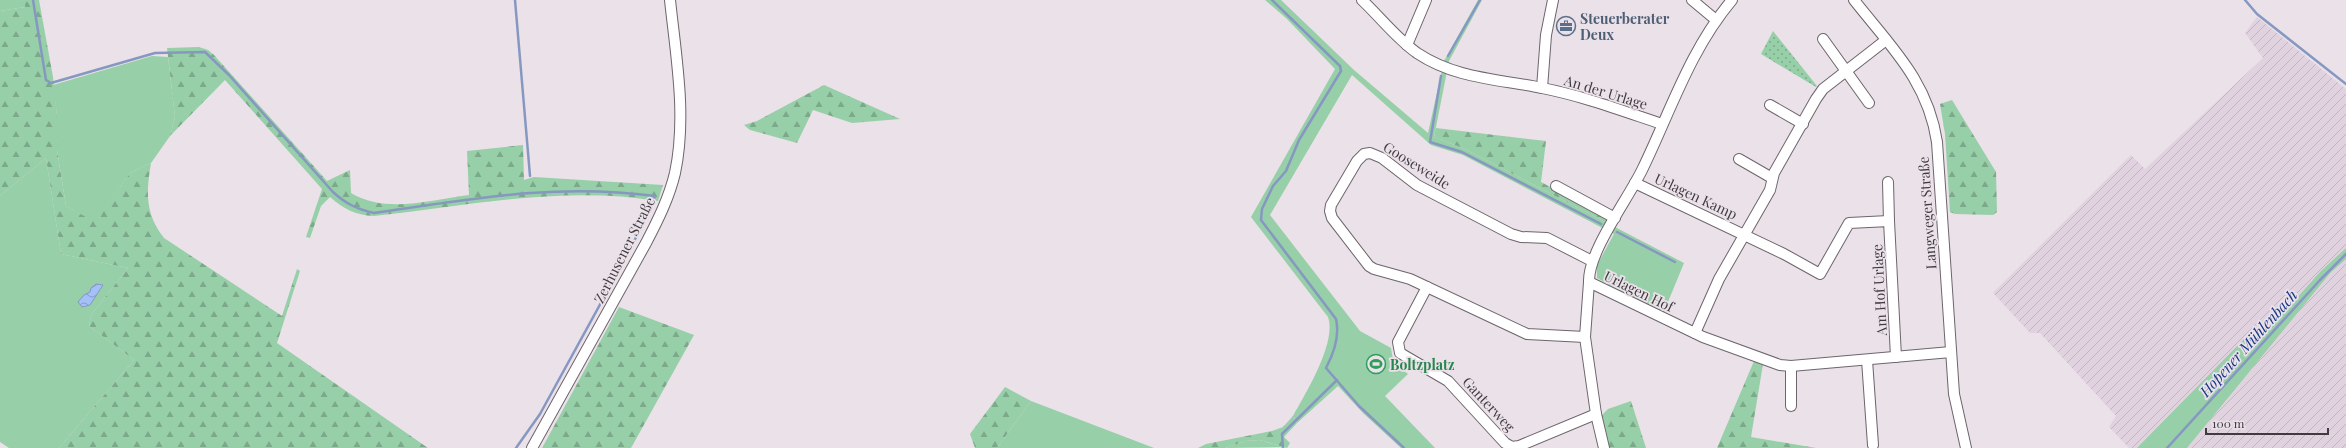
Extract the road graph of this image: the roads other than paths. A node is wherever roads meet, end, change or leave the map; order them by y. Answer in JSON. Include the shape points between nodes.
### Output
{"nodes":[{"id":1,"x":670,"y":0,"type":"edge"},
{"id":2,"x":1362,"y":0,"type":"edge"},
{"id":3,"x":1426,"y":0,"type":"edge"},
{"id":4,"x":1553,"y":0,"type":"edge"},
{"id":5,"x":1692,"y":0,"type":"edge"},
{"id":6,"x":1732,"y":0,"type":"edge"},
{"id":7,"x":1854,"y":0,"type":"edge"},
{"id":8,"x":1716,"y":20,"type":"junction"},
{"id":9,"x":1823,"y":39,"type":"dead end"},
{"id":10,"x":1886,"y":40,"type":"junction"},
{"id":11,"x":1407,"y":45,"type":"junction"},
{"id":12,"x":1845,"y":71,"type":"junction"},
{"id":13,"x":1542,"y":88,"type":"junction"},
{"id":14,"x":1869,"y":103,"type":"dead end"},
{"id":15,"x":1770,"y":105,"type":"dead end"},
{"id":16,"x":1662,"y":124,"type":"junction"},
{"id":17,"x":1803,"y":124,"type":"junction"},
{"id":18,"x":1739,"y":159,"type":"dead end"},
{"id":19,"x":1772,"y":178,"type":"junction"},
{"id":20,"x":1888,"y":182,"type":"dead end"},
{"id":21,"x":1635,"y":183,"type":"junction"},
{"id":22,"x":1556,"y":186,"type":"dead end"},
{"id":23,"x":1616,"y":218,"type":"junction"},
{"id":24,"x":1889,"y":221,"type":"junction"},
{"id":25,"x":1744,"y":234,"type":"junction"},
{"id":26,"x":1592,"y":261,"type":"junction"},
{"id":27,"x":1589,"y":282,"type":"junction"},
{"id":28,"x":1427,"y":287,"type":"junction"},
{"id":29,"x":1695,"y":333,"type":"junction"},
{"id":30,"x":1585,"y":337,"type":"junction"},
{"id":31,"x":1951,"y":352,"type":"junction"},
{"id":32,"x":1896,"y":357,"type":"junction"},
{"id":33,"x":1867,"y":360,"type":"junction"},
{"id":34,"x":1791,"y":366,"type":"junction"},
{"id":35,"x":1791,"y":406,"type":"dead end"},
{"id":36,"x":1596,"y":414,"type":"junction"},
{"id":37,"x":1874,"y":445,"type":"dead end"},
{"id":38,"x":532,"y":448,"type":"edge"},
{"id":39,"x":1604,"y":448,"type":"edge"},
{"id":40,"x":1966,"y":448,"type":"edge"}],
"edges":[{"from":1,"to":38,"type":"street","name":"Zerhusener Straße","via":[[680,121],[678,155],[669,193],[646,243]]},
{"from":2,"to":11,"type":"street","name":"An der Urlage"},
{"from":3,"to":11,"type":"street"},
{"from":4,"to":13,"type":"street","name":"An der Urlage","via":[[1546,35]]},
{"from":5,"to":8,"type":"street"},
{"from":6,"to":8,"type":"street","name":"An der Urlage"},
{"from":7,"to":10,"type":"street","name":"Langweger Straße"},
{"from":8,"to":16,"type":"street","name":"An der Urlage","via":[[1691,61]]},
{"from":9,"to":12,"type":"street"},
{"from":10,"to":12,"type":"street","name":"Urlagen Kamp"},
{"from":10,"to":31,"type":"street","name":"Langweger Straße","via":[[1922,89],[1935,127]]},
{"from":11,"to":13,"type":"street","name":"An der Urlage","via":[[1443,67],[1470,77]]},
{"from":12,"to":14,"type":"street"},
{"from":12,"to":17,"type":"street","name":"Urlagen Kamp","via":[[1819,93]]},
{"from":13,"to":16,"type":"street","name":"An der Urlage"},
{"from":15,"to":17,"type":"street"},
{"from":16,"to":21,"type":"street","name":"An der Urlage"},
{"from":17,"to":19,"type":"street","name":"Urlagen Kamp"},
{"from":18,"to":19,"type":"street"},
{"from":19,"to":25,"type":"street","name":"Urlagen Kamp","via":[[1770,190]]},
{"from":20,"to":24,"type":"street","name":"Am Hof Urlage"},
{"from":21,"to":23,"type":"street","name":"An der Urlage"},
{"from":21,"to":25,"type":"street","name":"Urlagen Kamp"},
{"from":22,"to":23,"type":"street"},
{"from":23,"to":26,"type":"street","name":"An der Urlage"},
{"from":24,"to":25,"type":"street","name":"Urlagen Kamp","via":[[1849,223],[1820,274]]},
{"from":24,"to":32,"type":"street","name":"Am Hof Urlage"},
{"from":25,"to":29,"type":"street","name":"Urlagen Kamp","via":[[1719,279]]},
{"from":26,"to":27,"type":"street","name":"Urlagen Hof"},
{"from":26,"to":28,"type":"street","name":"Gooseweide","via":[[1547,238],[1511,234],[1417,185],[1376,154],[1364,154],[1357,161],[1331,205],[1332,218],[1369,266]]},
{"from":27,"to":29,"type":"street","name":"Urlagen Hof"},
{"from":27,"to":30,"type":"street"},
{"from":28,"to":30,"type":"street","name":"Gooseweide","via":[[1527,334]]},
{"from":28,"to":36,"type":"street","name":"Ganterweg","via":[[1398,342],[1400,353],[1448,381],[1505,443],[1512,447],[1520,446]]},
{"from":29,"to":34,"type":"street","name":"Urlagen Hof","via":[[1780,365]]},
{"from":30,"to":36,"type":"street"},
{"from":31,"to":32,"type":"street","name":"Urlagen Hof"},
{"from":31,"to":40,"type":"street","name":"Langweger Straße","via":[[1958,422]]},
{"from":32,"to":33,"type":"street","name":"Urlagen Hof"},
{"from":33,"to":34,"type":"street","name":"Urlagen Hof"},
{"from":33,"to":37,"type":"street"},
{"from":34,"to":35,"type":"street"},
{"from":36,"to":39,"type":"street"}]}
